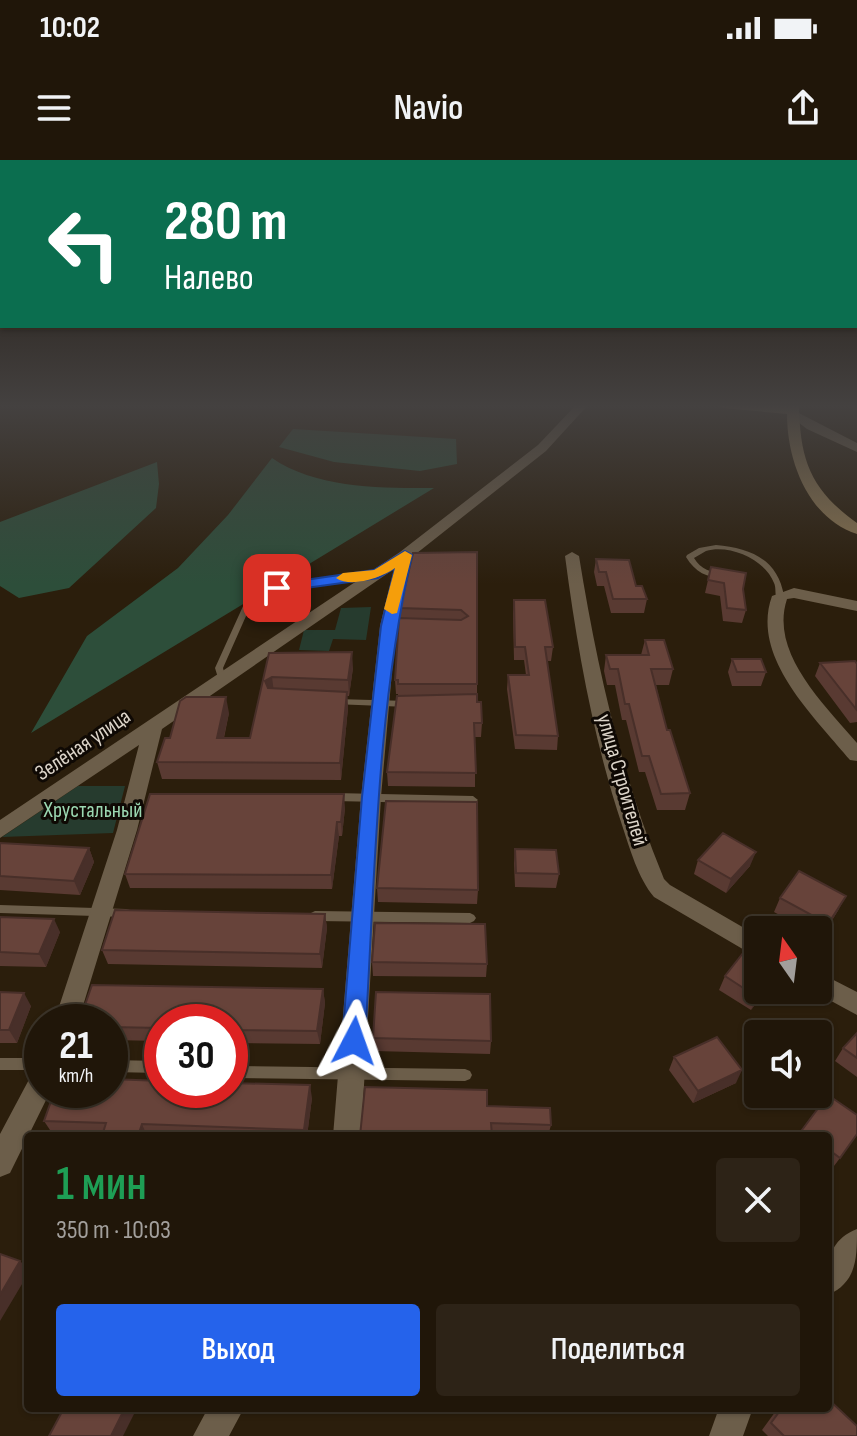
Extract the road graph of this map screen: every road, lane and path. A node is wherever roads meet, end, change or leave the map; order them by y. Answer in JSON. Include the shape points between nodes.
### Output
{"nodes":[{"id":1,"x":522,"y":465,"type":"edge"},
{"id":2,"x":800,"y":465,"type":"edge"},
{"id":3,"x":857,"y":530,"type":"edge"},
{"id":4,"x":572,"y":556,"type":"dead end"},
{"id":5,"x":410,"y":559,"type":"junction"},
{"id":6,"x":378,"y":574,"type":"junction"},
{"id":7,"x":725,"y":577,"type":"edge"},
{"id":8,"x":780,"y":596,"type":"junction"},
{"id":9,"x":857,"y":606,"type":"edge"},
{"id":10,"x":222,"y":679,"type":"junction"},
{"id":11,"x":321,"y":701,"type":"edge"},
{"id":12,"x":382,"y":704,"type":"junction"},
{"id":13,"x":413,"y":704,"type":"edge"},
{"id":14,"x":153,"y":727,"type":"junction"},
{"id":15,"x":857,"y":755,"type":"edge"},
{"id":16,"x":325,"y":797,"type":"edge"},
{"id":17,"x":371,"y":797,"type":"junction"},
{"id":18,"x":473,"y":800,"type":"edge"},
{"id":19,"x":0,"y":830,"type":"edge"},
{"id":20,"x":0,"y":909,"type":"edge"},
{"id":21,"x":102,"y":912,"type":"junction"},
{"id":22,"x":145,"y":913,"type":"edge"},
{"id":23,"x":302,"y":916,"type":"edge"},
{"id":24,"x":362,"y":917,"type":"junction"},
{"id":25,"x":470,"y":918,"type":"dead end"},
{"id":26,"x":744,"y":940,"type":"edge"},
{"id":27,"x":832,"y":990,"type":"edge"},
{"id":28,"x":72,"y":1004,"type":"edge"},
{"id":29,"x":857,"y":1004,"type":"edge"},
{"id":30,"x":0,"y":1064,"type":"edge"},
{"id":31,"x":24,"y":1064,"type":"edge"},
{"id":32,"x":248,"y":1072,"type":"edge"},
{"id":33,"x":351,"y":1072,"type":"junction"},
{"id":34,"x":465,"y":1075,"type":"dead end"},
{"id":35,"x":28,"y":1108,"type":"edge"},
{"id":36,"x":347,"y":1132,"type":"edge"},
{"id":37,"x":0,"y":1163,"type":"edge"},
{"id":38,"x":857,"y":1244,"type":"edge"},
{"id":39,"x":832,"y":1275,"type":"edge"},
{"id":40,"x":225,"y":1412,"type":"edge"},
{"id":41,"x":735,"y":1412,"type":"edge"},
{"id":42,"x":210,"y":1436,"type":"edge"},
{"id":43,"x":726,"y":1436,"type":"edge"}],
"edges":[{"from":1,"to":5,"type":"street","name":"Зелёная улица"},
{"from":2,"to":3,"type":"street","via":[[809,486],[829,509]]},
{"from":4,"to":26,"type":"street","name":"улица Строителей","via":[[585,653],[622,793],[655,883]]},
{"from":5,"to":6,"type":"street","name":"Зелёная улица"},
{"from":5,"to":12,"type":"street"},
{"from":6,"to":10,"type":"street","name":"Зелёная улица"},
{"from":6,"to":10,"type":"lane","via":[[277,588],[247,606],[219,668]]},
{"from":7,"to":8,"type":"lane","via":[[707,574],[690,557],[713,547],[753,556],[781,584]]},
{"from":8,"to":9,"type":"street","via":[[794,593]]},
{"from":8,"to":15,"type":"street","via":[[774,612],[777,642],[802,688]]},
{"from":10,"to":14,"type":"street","name":"Зелёная улица"},
{"from":11,"to":12,"type":"lane"},
{"from":12,"to":13,"type":"lane"},
{"from":12,"to":17,"type":"street"},
{"from":14,"to":19,"type":"street","name":"Зелёная улица"},
{"from":14,"to":21,"type":"street","via":[[143,795]]},
{"from":16,"to":17,"type":"lane"},
{"from":17,"to":18,"type":"lane"},
{"from":17,"to":24,"type":"street"},
{"from":20,"to":21,"type":"lane"},
{"from":21,"to":22,"type":"lane"},
{"from":21,"to":28,"type":"street"},
{"from":23,"to":24,"type":"lane"},
{"from":24,"to":25,"type":"lane"},
{"from":24,"to":33,"type":"street"},
{"from":27,"to":29,"type":"street"},
{"from":30,"to":31,"type":"lane"},
{"from":32,"to":33,"type":"lane"},
{"from":33,"to":34,"type":"lane"},
{"from":33,"to":36,"type":"street"},
{"from":35,"to":37,"type":"street"},
{"from":38,"to":39,"type":"street"},
{"from":40,"to":42,"type":"street"},
{"from":41,"to":43,"type":"street"}]}
